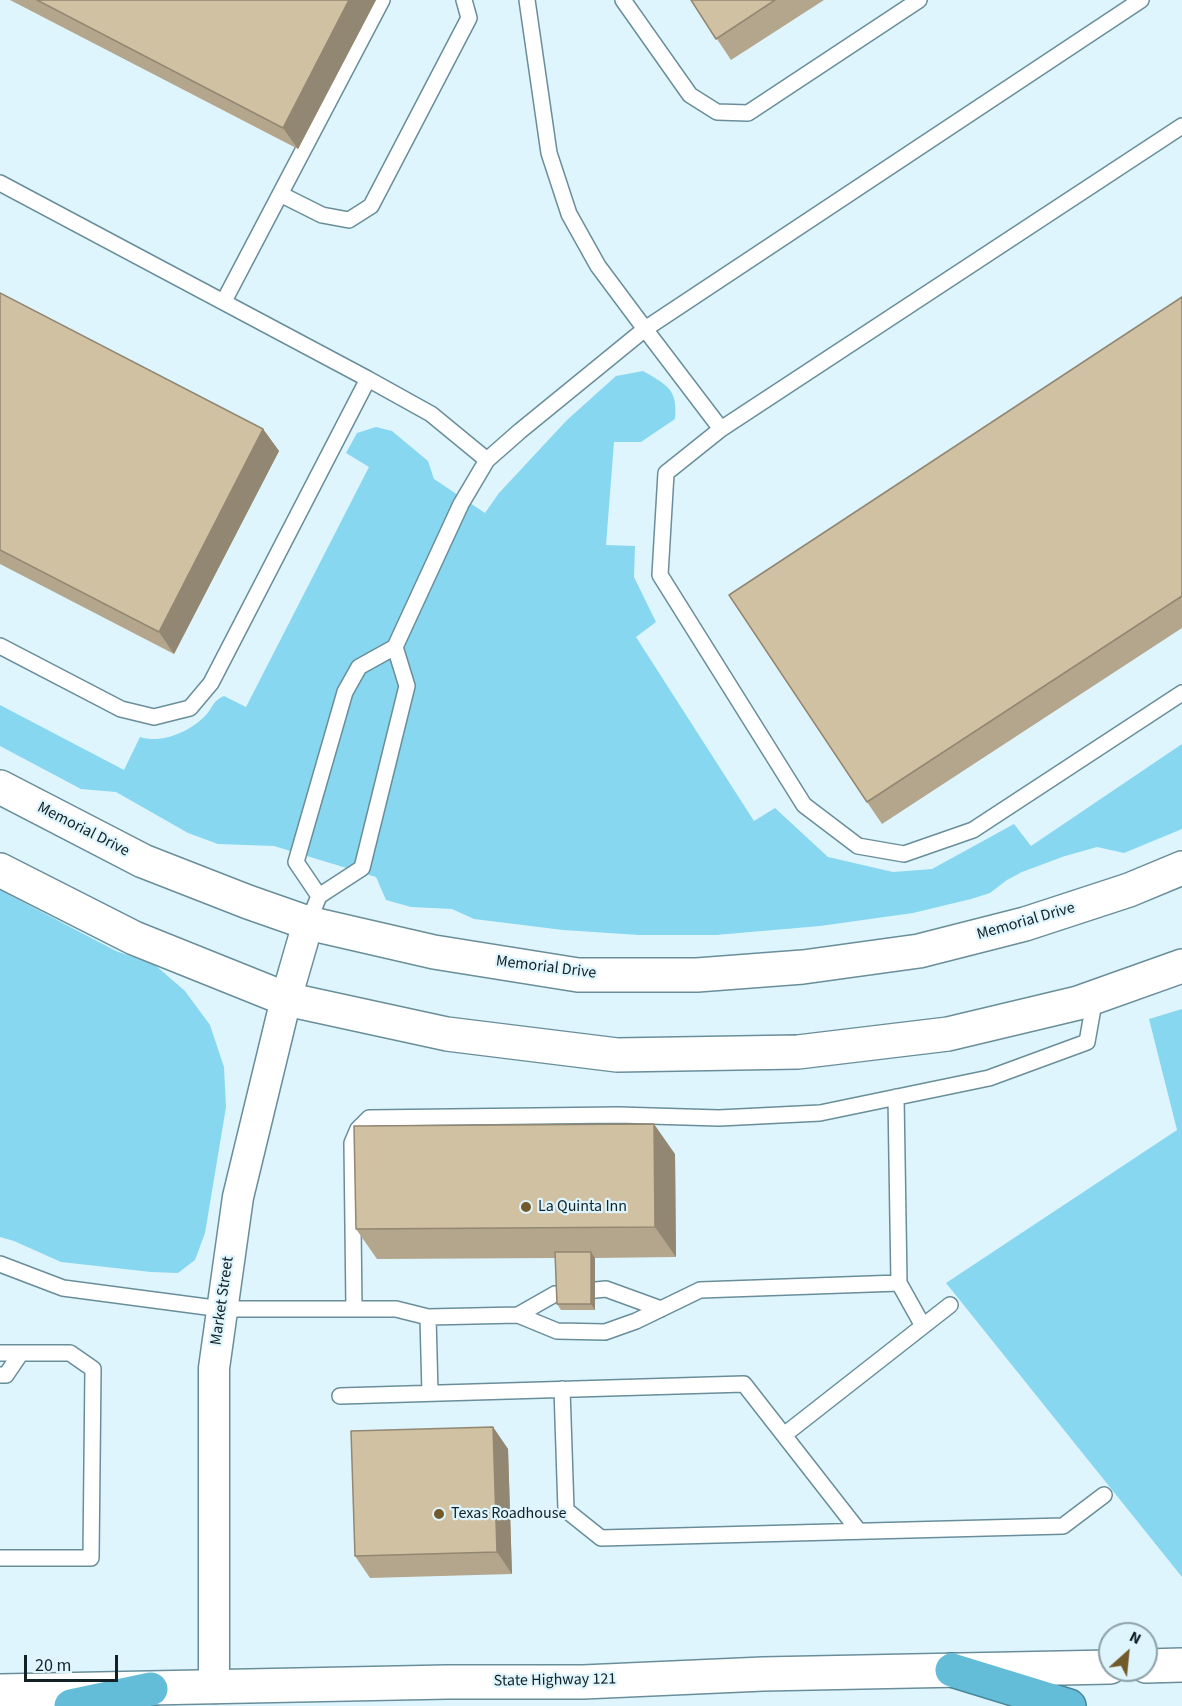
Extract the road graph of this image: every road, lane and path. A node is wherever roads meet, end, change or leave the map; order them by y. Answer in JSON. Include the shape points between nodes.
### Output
{"nodes":[{"id":1,"x":382,"y":0,"type":"edge"},
{"id":2,"x":464,"y":0,"type":"edge"},
{"id":3,"x":527,"y":0,"type":"edge"},
{"id":4,"x":623,"y":0,"type":"edge"},
{"id":5,"x":919,"y":0,"type":"edge"},
{"id":6,"x":1141,"y":0,"type":"edge"},
{"id":7,"x":1182,"y":126,"type":"edge"},
{"id":8,"x":0,"y":183,"type":"edge"},
{"id":9,"x":280,"y":194,"type":"junction"},
{"id":10,"x":224,"y":301,"type":"junction"},
{"id":11,"x":645,"y":329,"type":"junction"},
{"id":12,"x":369,"y":379,"type":"junction"},
{"id":13,"x":721,"y":429,"type":"junction"},
{"id":14,"x":487,"y":460,"type":"junction"},
{"id":15,"x":0,"y":646,"type":"edge"},
{"id":16,"x":395,"y":647,"type":"junction"},
{"id":17,"x":1182,"y":693,"type":"edge"},
{"id":18,"x":0,"y":788,"type":"edge"},
{"id":19,"x":1182,"y":868,"type":"edge"},
{"id":20,"x":0,"y":870,"type":"edge"},
{"id":21,"x":313,"y":909,"type":"junction"},
{"id":22,"x":1182,"y":966,"type":"edge"},
{"id":23,"x":1095,"y":997,"type":"junction"},
{"id":24,"x":286,"y":999,"type":"junction"},
{"id":25,"x":896,"y":1097,"type":"junction"},
{"id":26,"x":0,"y":1264,"type":"edge"},
{"id":27,"x":899,"y":1283,"type":"junction"},
{"id":28,"x":950,"y":1305,"type":"dead end"},
{"id":29,"x":222,"y":1309,"type":"junction"},
{"id":30,"x":354,"y":1309,"type":"junction"},
{"id":31,"x":661,"y":1309,"type":"junction"},
{"id":32,"x":518,"y":1316,"type":"junction"},
{"id":33,"x":428,"y":1317,"type":"junction"},
{"id":34,"x":923,"y":1326,"type":"junction"},
{"id":35,"x":0,"y":1353,"type":"edge"},
{"id":36,"x":21,"y":1353,"type":"junction"},
{"id":37,"x":0,"y":1376,"type":"edge"},
{"id":38,"x":562,"y":1389,"type":"junction"},
{"id":39,"x":430,"y":1393,"type":"junction"},
{"id":40,"x":340,"y":1396,"type":"dead end"},
{"id":41,"x":784,"y":1435,"type":"junction"},
{"id":42,"x":1104,"y":1495,"type":"dead end"},
{"id":43,"x":858,"y":1530,"type":"junction"},
{"id":44,"x":0,"y":1558,"type":"edge"},
{"id":45,"x":1182,"y":1665,"type":"edge"},
{"id":46,"x":1158,"y":1666,"type":"edge"},
{"id":47,"x":1098,"y":1667,"type":"edge"},
{"id":48,"x":952,"y":1670,"type":"junction"},
{"id":49,"x":214,"y":1688,"type":"junction"},
{"id":50,"x":152,"y":1689,"type":"junction"},
{"id":51,"x":0,"y":1691,"type":"edge"},
{"id":52,"x":71,"y":1706,"type":"edge"},
{"id":53,"x":1069,"y":1706,"type":"edge"}],
"edges":[{"from":1,"to":9,"type":"lane"},
{"from":2,"to":9,"type":"lane","via":[[469,18],[371,206],[349,220],[322,215]]},
{"from":3,"to":11,"type":"lane","via":[[549,153],[569,214],[598,266]]},
{"from":4,"to":5,"type":"lane","via":[[690,95],[717,112],[748,113]]},
{"from":6,"to":11,"type":"lane"},
{"from":7,"to":13,"type":"lane"},
{"from":8,"to":10,"type":"lane"},
{"from":9,"to":10,"type":"lane"},
{"from":10,"to":12,"type":"lane"},
{"from":11,"to":13,"type":"lane"},
{"from":11,"to":14,"type":"lane"},
{"from":12,"to":14,"type":"lane","via":[[431,414]]},
{"from":12,"to":15,"type":"lane","via":[[211,683],[190,708],[154,717],[121,709]]},
{"from":13,"to":17,"type":"lane","via":[[666,473],[660,575],[804,804],[858,846],[904,854],[973,830]]},
{"from":14,"to":16,"type":"lane","via":[[461,504]]},
{"from":16,"to":21,"type":"lane","via":[[407,686],[362,868]]},
{"from":16,"to":21,"type":"lane","via":[[359,667],[345,692],[296,862]]},
{"from":18,"to":21,"type":"street","name":"Memorial Drive","via":[[143,861],[248,902]]},
{"from":19,"to":21,"type":"street","name":"Memorial Drive","via":[[1025,924],[919,951],[803,967],[697,975],[578,975],[434,952]]},
{"from":20,"to":24,"type":"street","via":[[134,938]]},
{"from":21,"to":24,"type":"street","name":"Market Street"},
{"from":22,"to":23,"type":"street"},
{"from":23,"to":24,"type":"street","via":[[948,1034],[798,1052],[617,1055],[447,1034]]},
{"from":23,"to":25,"type":"lane","via":[[1086,1042],[989,1078]]},
{"from":24,"to":29,"type":"street","name":"Market Street","via":[[238,1197]]},
{"from":25,"to":27,"type":"lane"},
{"from":25,"to":30,"type":"lane","via":[[820,1113],[719,1118],[369,1118],[357,1129],[352,1143]]},
{"from":26,"to":29,"type":"lane","via":[[63,1288]]},
{"from":27,"to":31,"type":"lane","via":[[700,1290]]},
{"from":27,"to":34,"type":"lane"},
{"from":28,"to":34,"type":"lane"},
{"from":29,"to":30,"type":"lane"},
{"from":29,"to":49,"type":"street","name":"Market Street","via":[[214,1368]]},
{"from":30,"to":33,"type":"lane","via":[[396,1310]]},
{"from":31,"to":32,"type":"lane","via":[[604,1332],[557,1331]]},
{"from":31,"to":32,"type":"lane","via":[[606,1289],[555,1294]]},
{"from":32,"to":33,"type":"lane"},
{"from":33,"to":39,"type":"lane"},
{"from":34,"to":41,"type":"lane"},
{"from":35,"to":36,"type":"lane"},
{"from":36,"to":37,"type":"lane","via":[[6,1376]]},
{"from":36,"to":44,"type":"lane","via":[[70,1353],[93,1369],[91,1558]]},
{"from":38,"to":39,"type":"lane"},
{"from":38,"to":41,"type":"lane","via":[[744,1384]]},
{"from":38,"to":43,"type":"lane","via":[[566,1510],[601,1538]]},
{"from":39,"to":40,"type":"lane"},
{"from":41,"to":43,"type":"lane"},
{"from":42,"to":43,"type":"lane","via":[[1063,1526]]},
{"from":45,"to":46,"type":"street"},
{"from":47,"to":48,"type":"street","name":"State Highway 121"},
{"from":48,"to":49,"type":"street","name":"State Highway 121"},
{"from":48,"to":53,"type":"highway"},
{"from":49,"to":50,"type":"street","name":"State Highway 121"},
{"from":50,"to":51,"type":"street","name":"State Highway 121"},
{"from":50,"to":52,"type":"highway"}]}
